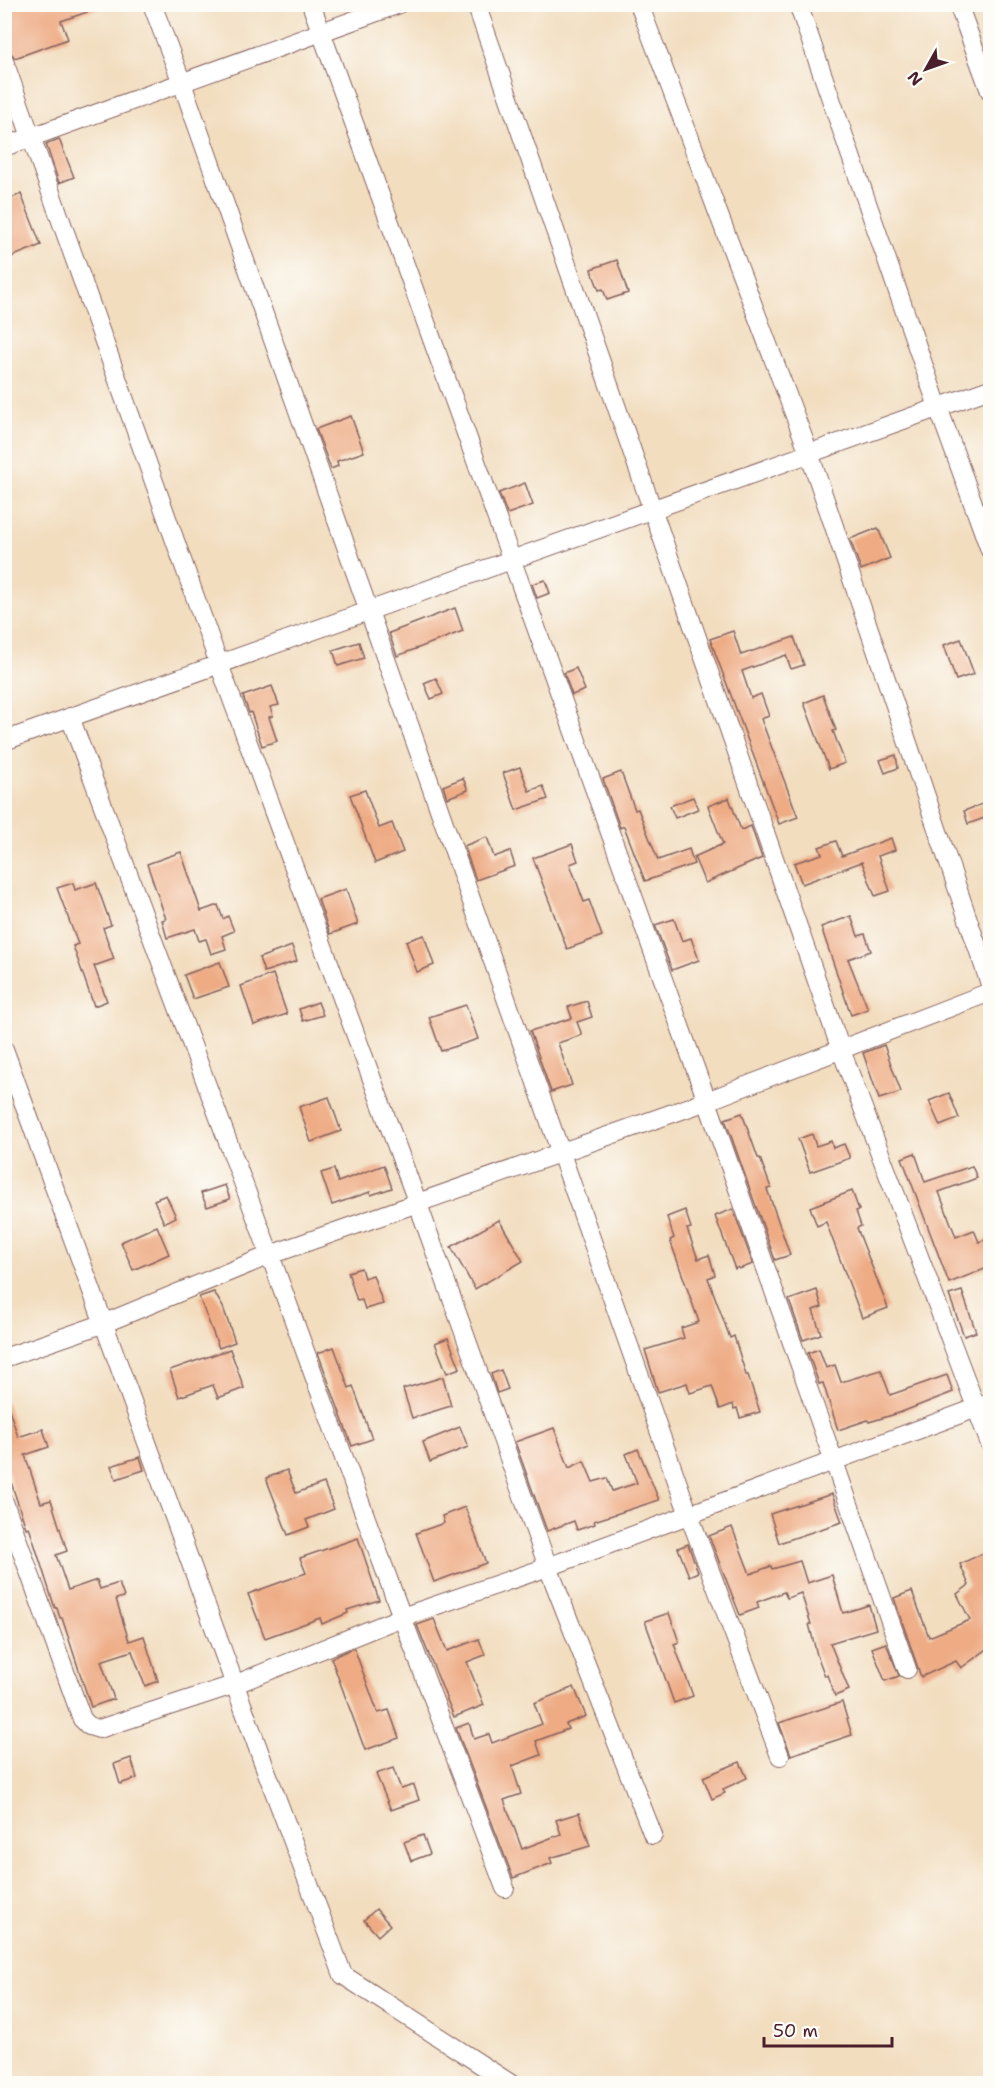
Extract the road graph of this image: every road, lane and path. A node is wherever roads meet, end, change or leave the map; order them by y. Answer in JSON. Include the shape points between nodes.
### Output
{"nodes":[{"id":1,"x":152,"y":4,"type":"edge"},
{"id":2,"x":311,"y":4,"type":"edge"},
{"id":3,"x":399,"y":4,"type":"edge"},
{"id":4,"x":476,"y":4,"type":"edge"},
{"id":5,"x":639,"y":4,"type":"edge"},
{"id":6,"x":798,"y":4,"type":"edge"},
{"id":7,"x":958,"y":4,"type":"edge"},
{"id":8,"x":321,"y":33,"type":"junction"},
{"id":9,"x":4,"y":61,"type":"edge"},
{"id":10,"x":182,"y":83,"type":"junction"},
{"id":11,"x":990,"y":91,"type":"edge"},
{"id":12,"x":33,"y":136,"type":"junction"},
{"id":13,"x":4,"y":147,"type":"edge"},
{"id":14,"x":990,"y":389,"type":"edge"},
{"id":15,"x":938,"y":407,"type":"junction"},
{"id":16,"x":809,"y":453,"type":"junction"},
{"id":17,"x":653,"y":509,"type":"junction"},
{"id":18,"x":990,"y":550,"type":"edge"},
{"id":19,"x":510,"y":560,"type":"junction"},
{"id":20,"x":368,"y":611,"type":"junction"},
{"id":21,"x":219,"y":664,"type":"junction"},
{"id":22,"x":69,"y":717,"type":"junction"},
{"id":23,"x":4,"y":741,"type":"edge"},
{"id":24,"x":990,"y":984,"type":"edge"},
{"id":25,"x":990,"y":992,"type":"edge"},
{"id":26,"x":4,"y":1049,"type":"edge"},
{"id":27,"x":841,"y":1050,"type":"junction"},
{"id":28,"x":707,"y":1101,"type":"junction"},
{"id":29,"x":561,"y":1153,"type":"junction"},
{"id":30,"x":418,"y":1204,"type":"junction"},
{"id":31,"x":270,"y":1255,"type":"junction"},
{"id":32,"x":105,"y":1323,"type":"junction"},
{"id":33,"x":4,"y":1358,"type":"edge"},
{"id":34,"x":984,"y":1406,"type":"edge"},
{"id":35,"x":990,"y":1444,"type":"edge"},
{"id":36,"x":834,"y":1460,"type":"junction"},
{"id":37,"x":4,"y":1502,"type":"edge"},
{"id":38,"x":689,"y":1515,"type":"junction"},
{"id":39,"x":548,"y":1567,"type":"junction"},
{"id":40,"x":402,"y":1617,"type":"junction"},
{"id":41,"x":907,"y":1669,"type":"dead end"},
{"id":42,"x":236,"y":1684,"type":"junction"},
{"id":43,"x":780,"y":1756,"type":"dead end"},
{"id":44,"x":653,"y":1835,"type":"dead end"},
{"id":45,"x":505,"y":1888,"type":"dead end"},
{"id":46,"x":511,"y":2084,"type":"edge"}],
"edges":[{"from":1,"to":10,"type":"street"},
{"from":2,"to":8,"type":"street"},
{"from":3,"to":8,"type":"street"},
{"from":4,"to":17,"type":"street"},
{"from":5,"to":16,"type":"street"},
{"from":6,"to":15,"type":"street"},
{"from":7,"to":11,"type":"street"},
{"from":8,"to":10,"type":"street"},
{"from":8,"to":19,"type":"street"},
{"from":9,"to":12,"type":"street"},
{"from":10,"to":12,"type":"street"},
{"from":10,"to":20,"type":"street"},
{"from":12,"to":13,"type":"street"},
{"from":12,"to":21,"type":"street"},
{"from":14,"to":15,"type":"street"},
{"from":15,"to":16,"type":"street"},
{"from":15,"to":18,"type":"street"},
{"from":16,"to":17,"type":"street"},
{"from":16,"to":24,"type":"street"},
{"from":17,"to":19,"type":"street"},
{"from":17,"to":27,"type":"street"},
{"from":19,"to":20,"type":"street"},
{"from":19,"to":28,"type":"street"},
{"from":20,"to":21,"type":"street"},
{"from":20,"to":29,"type":"street"},
{"from":21,"to":22,"type":"street"},
{"from":21,"to":30,"type":"street"},
{"from":22,"to":23,"type":"street"},
{"from":22,"to":31,"type":"street"},
{"from":25,"to":27,"type":"street"},
{"from":26,"to":32,"type":"street"},
{"from":27,"to":28,"type":"street"},
{"from":27,"to":34,"type":"street"},
{"from":28,"to":29,"type":"street"},
{"from":28,"to":36,"type":"street"},
{"from":29,"to":30,"type":"street"},
{"from":29,"to":38,"type":"street"},
{"from":30,"to":31,"type":"street"},
{"from":30,"to":39,"type":"street"},
{"from":31,"to":32,"type":"street"},
{"from":31,"to":40,"type":"street"},
{"from":32,"to":33,"type":"street"},
{"from":32,"to":42,"type":"street"},
{"from":34,"to":35,"type":"street"},
{"from":34,"to":36,"type":"street"},
{"from":36,"to":38,"type":"street"},
{"from":36,"to":41,"type":"street"},
{"from":37,"to":42,"type":"street","via":[[82,1719],[89,1726],[99,1729]]},
{"from":38,"to":39,"type":"street"},
{"from":38,"to":43,"type":"street"},
{"from":39,"to":40,"type":"street"},
{"from":39,"to":44,"type":"street"},
{"from":40,"to":42,"type":"street"},
{"from":40,"to":45,"type":"street"},
{"from":42,"to":46,"type":"street","via":[[343,1975]]}]}
